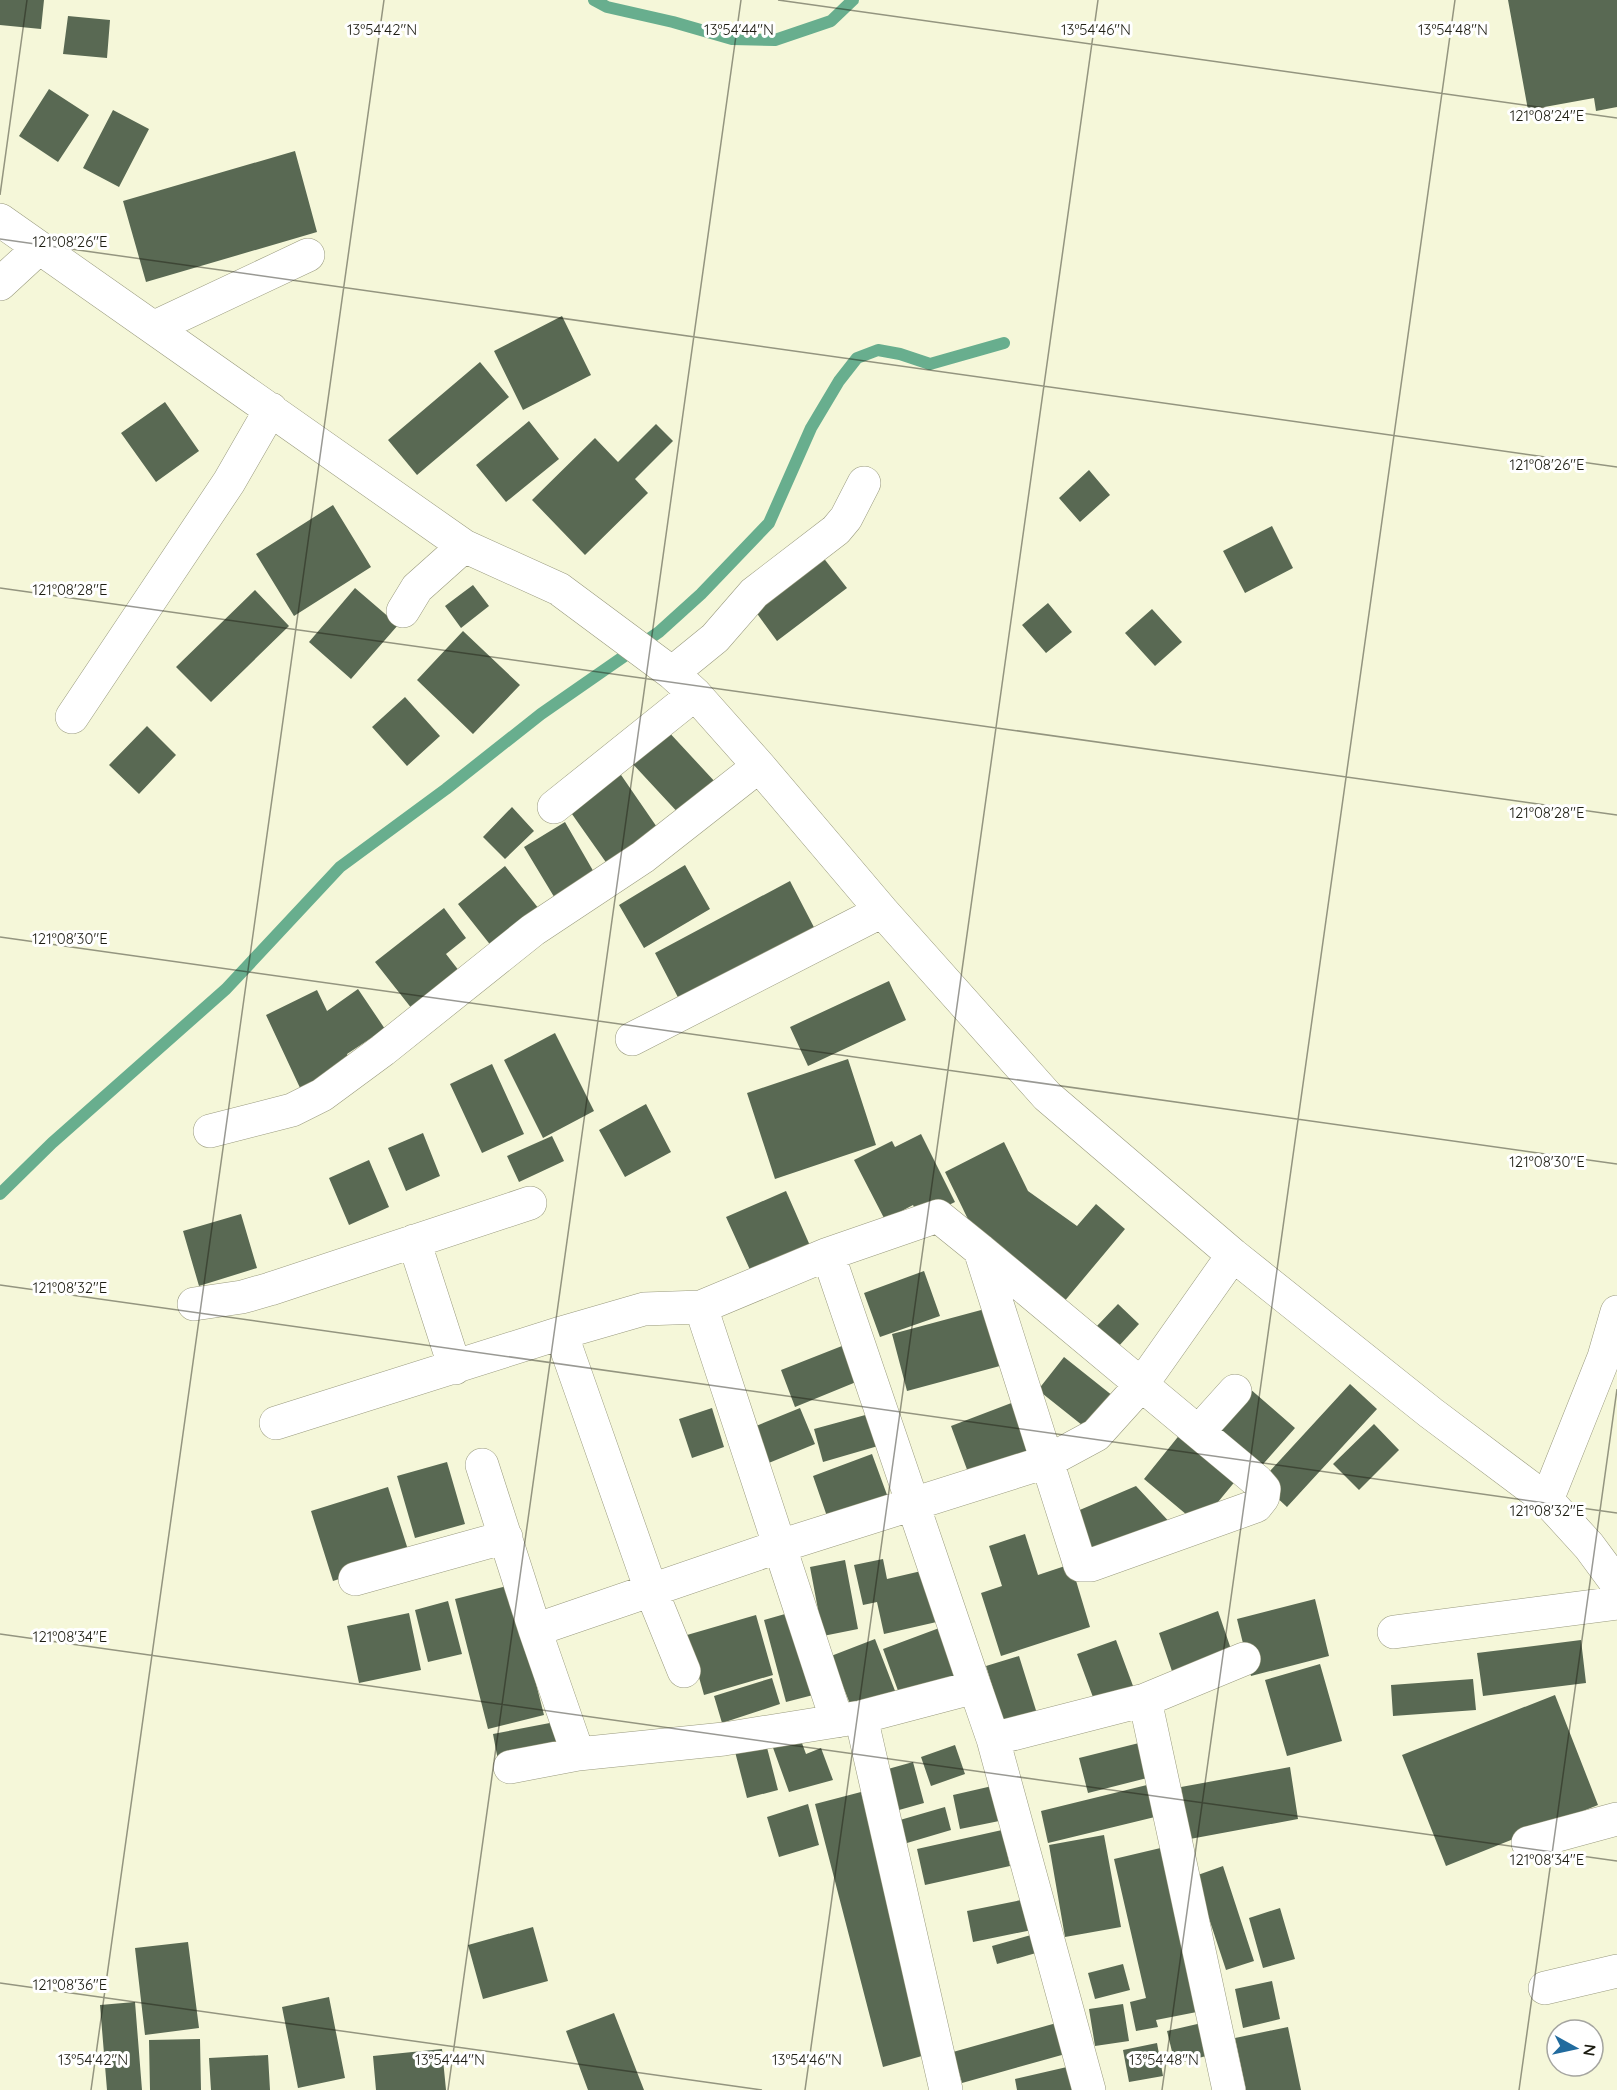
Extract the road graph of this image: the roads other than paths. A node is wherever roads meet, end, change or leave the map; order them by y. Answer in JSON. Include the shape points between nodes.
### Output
{"nodes":[{"id":1,"x":0,"y":220,"type":"edge"},
{"id":2,"x":39,"y":248,"type":"junction"},
{"id":3,"x":308,"y":255,"type":"dead end"},
{"id":4,"x":0,"y":284,"type":"edge"},
{"id":5,"x":155,"y":327,"type":"junction"},
{"id":6,"x":271,"y":409,"type":"junction"},
{"id":7,"x":864,"y":483,"type":"dead end"},
{"id":8,"x":464,"y":546,"type":"junction"},
{"id":9,"x":403,"y":611,"type":"dead end"},
{"id":10,"x":673,"y":675,"type":"junction"},
{"id":11,"x":72,"y":717,"type":"dead end"},
{"id":12,"x":759,"y":766,"type":"junction"},
{"id":13,"x":554,"y":807,"type":"dead end"},
{"id":14,"x":882,"y":912,"type":"junction"},
{"id":15,"x":632,"y":1039,"type":"dead end"},
{"id":16,"x":210,"y":1131,"type":"dead end"},
{"id":17,"x":530,"y":1203,"type":"dead end"},
{"id":18,"x":414,"y":1241,"type":"junction"},
{"id":19,"x":980,"y":1250,"type":"junction"},
{"id":20,"x":828,"y":1254,"type":"junction"},
{"id":21,"x":1233,"y":1255,"type":"junction"},
{"id":22,"x":194,"y":1304,"type":"dead end"},
{"id":23,"x":701,"y":1307,"type":"junction"},
{"id":24,"x":1617,"y":1312,"type":"edge"},
{"id":25,"x":561,"y":1334,"type":"junction"},
{"id":26,"x":455,"y":1368,"type":"junction"},
{"id":27,"x":1142,"y":1384,"type":"junction"},
{"id":28,"x":1235,"y":1391,"type":"dead end"},
{"id":29,"x":276,"y":1423,"type":"dead end"},
{"id":30,"x":1199,"y":1431,"type":"junction"},
{"id":31,"x":1046,"y":1462,"type":"junction"},
{"id":32,"x":482,"y":1465,"type":"dead end"},
{"id":33,"x":1547,"y":1500,"type":"junction"},
{"id":34,"x":912,"y":1506,"type":"junction"},
{"id":35,"x":506,"y":1537,"type":"junction"},
{"id":36,"x":780,"y":1546,"type":"junction"},
{"id":37,"x":356,"y":1579,"type":"dead end"},
{"id":38,"x":1617,"y":1584,"type":"edge"},
{"id":39,"x":651,"y":1590,"type":"junction"},
{"id":40,"x":1617,"y":1603,"type":"edge"},
{"id":41,"x":535,"y":1630,"type":"junction"},
{"id":42,"x":1394,"y":1632,"type":"dead end"},
{"id":43,"x":1244,"y":1659,"type":"dead end"},
{"id":44,"x":684,"y":1671,"type":"dead end"},
{"id":45,"x":975,"y":1687,"type":"junction"},
{"id":46,"x":1145,"y":1700,"type":"junction"},
{"id":47,"x":849,"y":1719,"type":"junction"},
{"id":48,"x":993,"y":1739,"type":"junction"},
{"id":49,"x":578,"y":1754,"type":"junction"},
{"id":50,"x":510,"y":1767,"type":"dead end"},
{"id":51,"x":1617,"y":1819,"type":"edge"},
{"id":52,"x":1528,"y":1843,"type":"dead end"},
{"id":53,"x":1617,"y":1971,"type":"edge"},
{"id":54,"x":1545,"y":1988,"type":"dead end"},
{"id":55,"x":946,"y":2090,"type":"edge"},
{"id":56,"x":1089,"y":2090,"type":"edge"},
{"id":57,"x":1229,"y":2090,"type":"edge"}],
"edges":[{"from":1,"to":2,"type":"street"},
{"from":2,"to":4,"type":"street"},
{"from":2,"to":5,"type":"street"},
{"from":3,"to":5,"type":"street"},
{"from":5,"to":6,"type":"street"},
{"from":6,"to":8,"type":"street"},
{"from":6,"to":11,"type":"street","via":[[223,492]]},
{"from":7,"to":10,"type":"street","via":[[836,530],[754,593],[715,638]]},
{"from":8,"to":9,"type":"street","via":[[417,588]]},
{"from":8,"to":10,"type":"street","via":[[560,589]]},
{"from":10,"to":12,"type":"street"},
{"from":10,"to":13,"type":"street"},
{"from":12,"to":14,"type":"street"},
{"from":12,"to":16,"type":"street","via":[[643,857],[533,930],[322,1095],[292,1110]]},
{"from":14,"to":15,"type":"street"},
{"from":14,"to":21,"type":"street","via":[[1047,1096]]},
{"from":17,"to":18,"type":"street"},
{"from":18,"to":22,"type":"street","via":[[270,1289]]},
{"from":18,"to":26,"type":"street"},
{"from":19,"to":20,"type":"street","via":[[938,1216]]},
{"from":19,"to":27,"type":"street"},
{"from":19,"to":31,"type":"street"},
{"from":20,"to":23,"type":"street"},
{"from":20,"to":34,"type":"street"},
{"from":21,"to":27,"type":"street"},
{"from":21,"to":33,"type":"street"},
{"from":23,"to":25,"type":"street","via":[[644,1309]]},
{"from":23,"to":36,"type":"street"},
{"from":24,"to":33,"type":"street","via":[[1604,1357]]},
{"from":25,"to":26,"type":"street"},
{"from":25,"to":39,"type":"street"},
{"from":26,"to":29,"type":"street"},
{"from":27,"to":30,"type":"street"},
{"from":27,"to":31,"type":"street","via":[[1096,1435]]},
{"from":28,"to":30,"type":"street"},
{"from":30,"to":31,"type":"street","via":[[1264,1489],[1256,1506],[1091,1565],[1080,1565]]},
{"from":31,"to":34,"type":"street"},
{"from":32,"to":35,"type":"street"},
{"from":33,"to":38,"type":"street"},
{"from":34,"to":36,"type":"street"},
{"from":34,"to":45,"type":"street"},
{"from":35,"to":37,"type":"street"},
{"from":35,"to":41,"type":"street"},
{"from":36,"to":39,"type":"street"},
{"from":36,"to":47,"type":"street"},
{"from":39,"to":41,"type":"street"},
{"from":39,"to":44,"type":"street"},
{"from":40,"to":42,"type":"street"},
{"from":41,"to":49,"type":"street"},
{"from":43,"to":46,"type":"street"},
{"from":45,"to":47,"type":"street"},
{"from":45,"to":48,"type":"street"},
{"from":46,"to":48,"type":"street"},
{"from":46,"to":57,"type":"street"},
{"from":47,"to":49,"type":"street","via":[[724,1739]]},
{"from":47,"to":55,"type":"street"},
{"from":48,"to":56,"type":"street"},
{"from":49,"to":50,"type":"street"},
{"from":51,"to":52,"type":"street"},
{"from":53,"to":54,"type":"street"}]}
